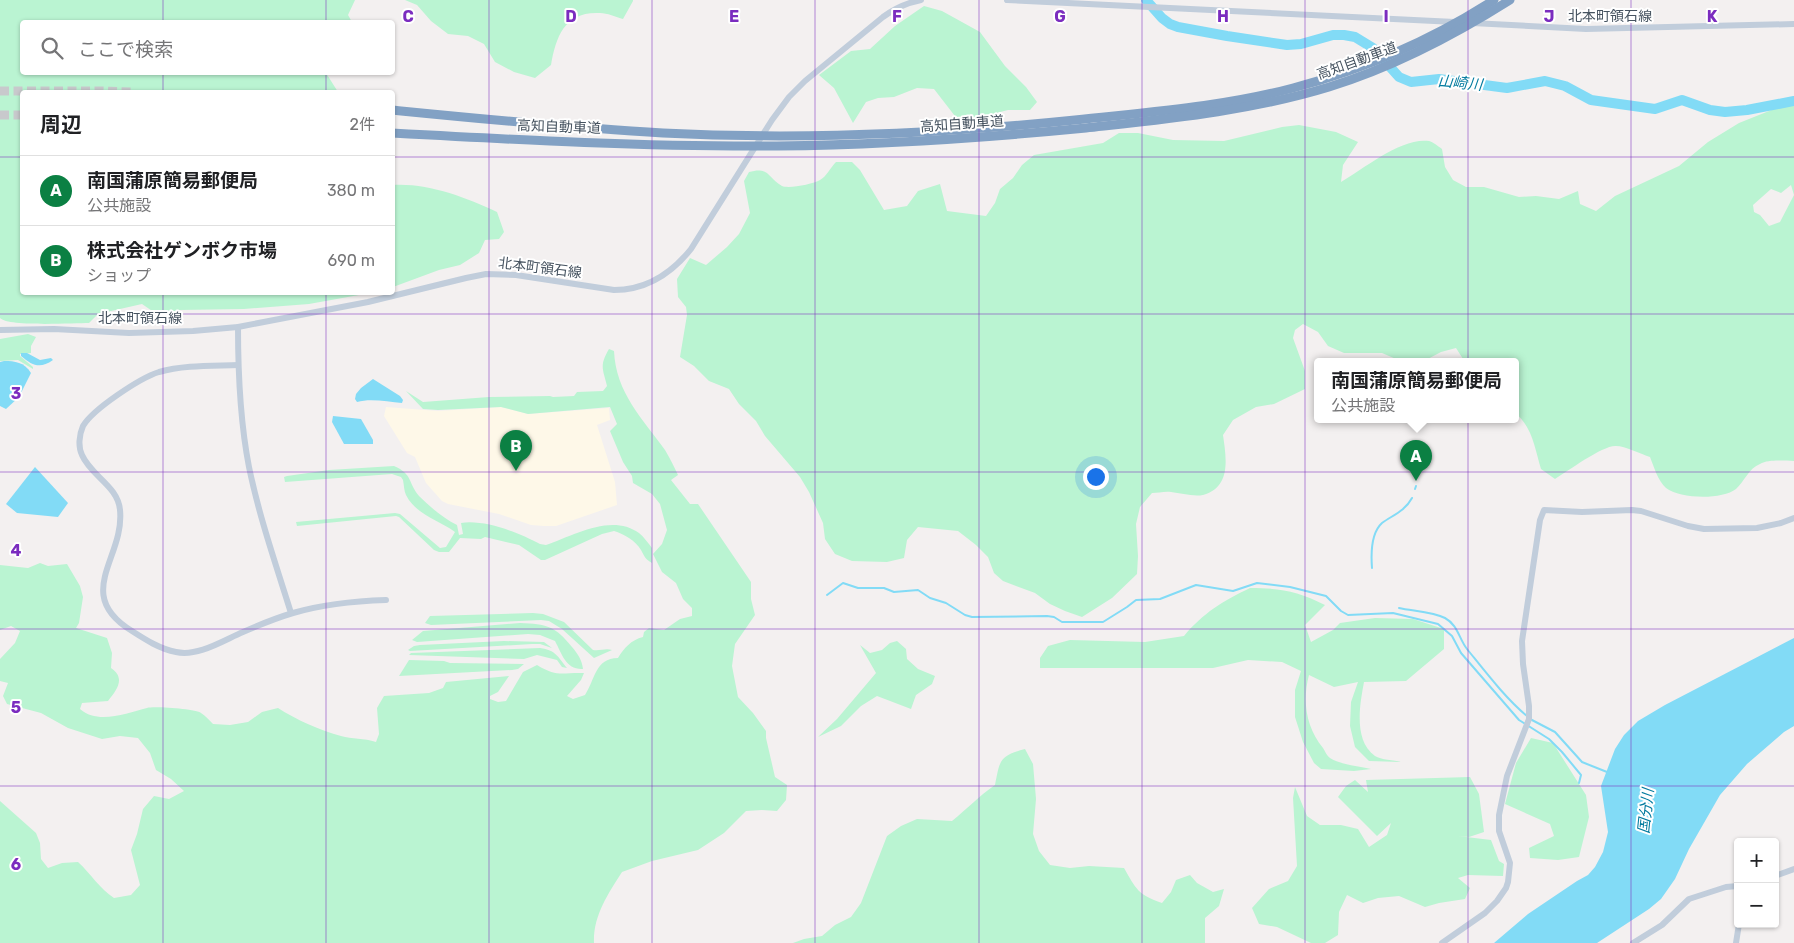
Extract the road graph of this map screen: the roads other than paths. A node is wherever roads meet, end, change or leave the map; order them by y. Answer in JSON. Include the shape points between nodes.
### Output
{"nodes":[{"id":1,"x":921,"y":0,"type":"edge"},
{"id":2,"x":1006,"y":0,"type":"edge"},
{"id":3,"x":1494,"y":0,"type":"edge"},
{"id":4,"x":1510,"y":0,"type":"edge"},
{"id":5,"x":1794,"y":24,"type":"edge"},
{"id":6,"x":1367,"y":69,"type":"junction"},
{"id":7,"x":395,"y":110,"type":"edge"},
{"id":8,"x":395,"y":133,"type":"edge"},
{"id":9,"x":238,"y":327,"type":"junction"},
{"id":10,"x":0,"y":330,"type":"edge"},
{"id":11,"x":238,"y":365,"type":"junction"},
{"id":12,"x":1794,"y":518,"type":"edge"},
{"id":13,"x":386,"y":600,"type":"dead end"},
{"id":14,"x":291,"y":613,"type":"junction"},
{"id":15,"x":1794,"y":869,"type":"edge"},
{"id":16,"x":1779,"y":875,"type":"edge"},
{"id":17,"x":1734,"y":886,"type":"edge"},
{"id":18,"x":1738,"y":928,"type":"edge"},
{"id":19,"x":1442,"y":943,"type":"edge"},
{"id":20,"x":1633,"y":943,"type":"edge"},
{"id":21,"x":1736,"y":943,"type":"edge"}],
"edges":[{"from":1,"to":9,"type":"main road","name":"北本町領石線","via":[[902,5],[883,17],[789,97],[691,249],[679,264],[650,284],[614,290],[516,275],[486,274],[368,302]]},
{"from":2,"to":5,"type":"main road","name":"北本町領石線","via":[[1586,29]]},
{"from":3,"to":6,"type":"highway","name":"高知自動車道","via":[[1446,29]]},
{"from":4,"to":6,"type":"highway","name":"高知自動車道","via":[[1416,53]]},
{"from":6,"to":7,"type":"highway","name":"高知自動車道","via":[[1258,96],[1202,105],[1040,124],[942,131],[782,136],[665,133]]},
{"from":6,"to":8,"type":"highway","name":"高知自動車道","via":[[1330,87],[1251,106],[1125,124],[942,140],[737,146]]},
{"from":9,"to":10,"type":"main road","name":"北本町領石線","via":[[129,333],[54,328]]},
{"from":9,"to":11,"type":"main road"},
{"from":11,"to":14,"type":"main road","via":[[249,467]]},
{"from":11,"to":14,"type":"main road","via":[[158,372],[141,379],[102,406],[83,427],[80,436],[82,455],[120,506],[119,529],[105,575],[105,604],[119,623],[148,641],[178,653],[207,648]]},
{"from":12,"to":19,"type":"main road","via":[[1757,528],[1704,529],[1641,511],[1544,510],[1522,641],[1528,721],[1507,776],[1499,815],[1499,831],[1510,863],[1510,874],[1498,901],[1485,914]]},
{"from":13,"to":14,"type":"main road","via":[[354,600]]},
{"from":15,"to":16,"type":"main road"},
{"from":17,"to":20,"type":"main road","via":[[1689,899],[1662,925]]},
{"from":18,"to":21,"type":"main road"}]}
